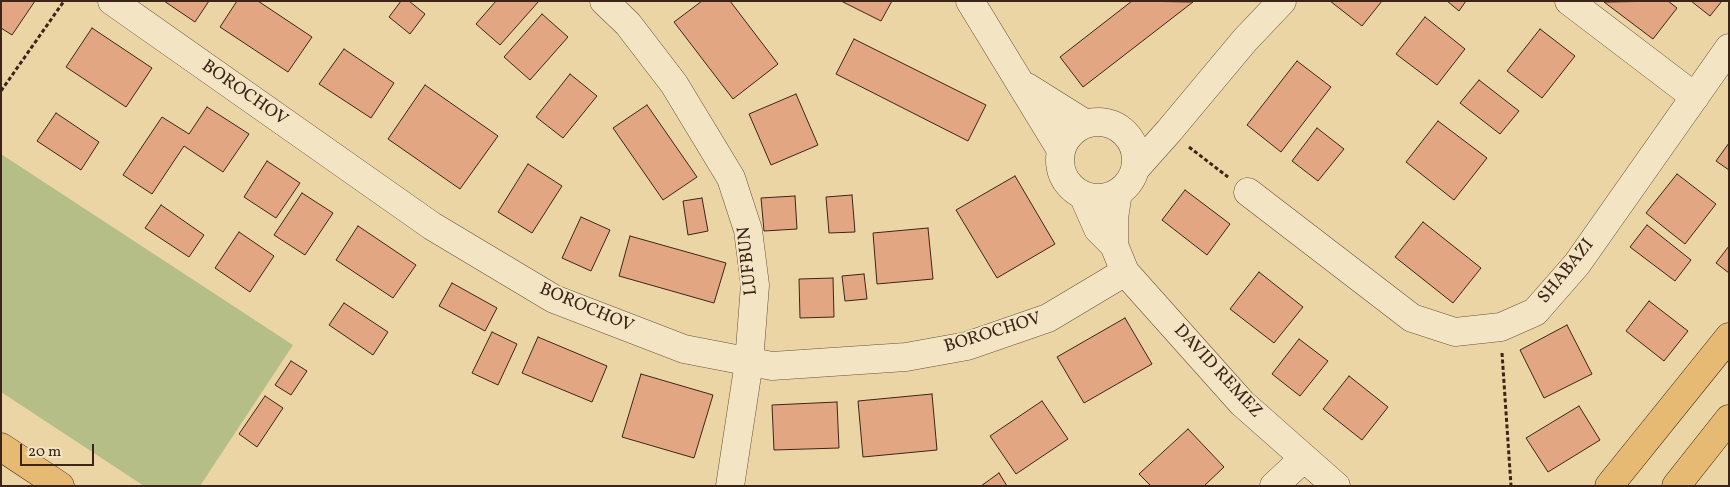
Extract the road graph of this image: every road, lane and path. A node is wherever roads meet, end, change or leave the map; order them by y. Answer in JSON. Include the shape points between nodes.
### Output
{"nodes":[{"id":1,"x":64,"y":1,"type":"edge"},
{"id":2,"x":112,"y":1,"type":"edge"},
{"id":3,"x":604,"y":1,"type":"edge"},
{"id":4,"x":970,"y":1,"type":"edge"},
{"id":5,"x":1282,"y":1,"type":"edge"},
{"id":6,"x":1569,"y":1,"type":"edge"},
{"id":7,"x":1729,"y":48,"type":"edge"},
{"id":8,"x":1022,"y":83,"type":"junction"},
{"id":9,"x":1,"y":91,"type":"edge"},
{"id":10,"x":1695,"y":97,"type":"junction"},
{"id":11,"x":1188,"y":109,"type":"junction"},
{"id":12,"x":1086,"y":124,"type":"junction"},
{"id":13,"x":1169,"y":131,"type":"junction"},
{"id":14,"x":1125,"y":132,"type":"junction"},
{"id":15,"x":1061,"y":150,"type":"junction"},
{"id":16,"x":1136,"y":168,"type":"junction"},
{"id":17,"x":1118,"y":192,"type":"junction"},
{"id":18,"x":1248,"y":192,"type":"joint"},
{"id":19,"x":1083,"y":195,"type":"junction"},
{"id":20,"x":1114,"y":245,"type":"junction"},
{"id":21,"x":1125,"y":272,"type":"junction"},
{"id":22,"x":1500,"y":327,"type":"junction"},
{"id":23,"x":1729,"y":337,"type":"edge"},
{"id":24,"x":749,"y":362,"type":"junction"},
{"id":25,"x":1729,"y":419,"type":"edge"},
{"id":26,"x":1,"y":447,"type":"edge"},
{"id":27,"x":1304,"y":458,"type":"junction"},
{"id":28,"x":60,"y":486,"type":"edge"},
{"id":29,"x":730,"y":486,"type":"edge"},
{"id":30,"x":1274,"y":486,"type":"edge"},
{"id":31,"x":1336,"y":486,"type":"edge"},
{"id":32,"x":1511,"y":486,"type":"edge"},
{"id":33,"x":1609,"y":486,"type":"edge"},
{"id":34,"x":1676,"y":486,"type":"edge"}],
"edges":[{"from":1,"to":9,"type":"path"},
{"from":2,"to":24,"type":"street","name":"BOROCHOV","via":[[432,226],[554,299],[684,349]]},
{"from":3,"to":24,"type":"street","name":"LUFBUN","via":[[628,24],[674,84],[731,178],[748,230],[755,286]]},
{"from":4,"to":8,"type":"street"},
{"from":5,"to":11,"type":"street"},
{"from":6,"to":10,"type":"street"},
{"from":7,"to":10,"type":"street","name":"SHABAZI"},
{"from":8,"to":12,"type":"street"},
{"from":8,"to":15,"type":"street"},
{"from":10,"to":22,"type":"street","name":"SHABAZI","via":[[1577,264],[1535,312]]},
{"from":11,"to":13,"type":"street"},
{"from":11,"to":14,"type":"street"},
{"from":12,"to":14,"type":"street","via":[[1104,122]]},
{"from":12,"to":15,"type":"street","via":[[1068,135]]},
{"from":13,"to":16,"type":"street"},
{"from":13,"to":18,"type":"path"},
{"from":14,"to":16,"type":"street","via":[[1135,148]]},
{"from":15,"to":19,"type":"street","via":[[1061,172],[1066,183]]},
{"from":16,"to":17,"type":"street","via":[[1130,181]]},
{"from":17,"to":19,"type":"street","via":[[1099,198]]},
{"from":17,"to":20,"type":"street","name":"DAVID REMEZ"},
{"from":18,"to":22,"type":"street","name":"SHABAZI","via":[[1412,318],[1455,332]]},
{"from":19,"to":20,"type":"street","name":"DAVID REMEZ","via":[[1098,229]]},
{"from":20,"to":21,"type":"street","name":"DAVID REMEZ"},
{"from":21,"to":24,"type":"street","name":"BOROCHOV","via":[[1048,318],[967,346],[906,357],[838,363],[772,366]]},
{"from":21,"to":27,"type":"street","name":"DAVID REMEZ","via":[[1242,403]]},
{"from":22,"to":32,"type":"path"},
{"from":23,"to":33,"type":"main road"},
{"from":24,"to":29,"type":"street","name":"LUFBUN"},
{"from":25,"to":34,"type":"main road"},
{"from":26,"to":28,"type":"main road"},
{"from":27,"to":30,"type":"street"},
{"from":27,"to":31,"type":"street","name":"DAVID REMEZ"}]}
